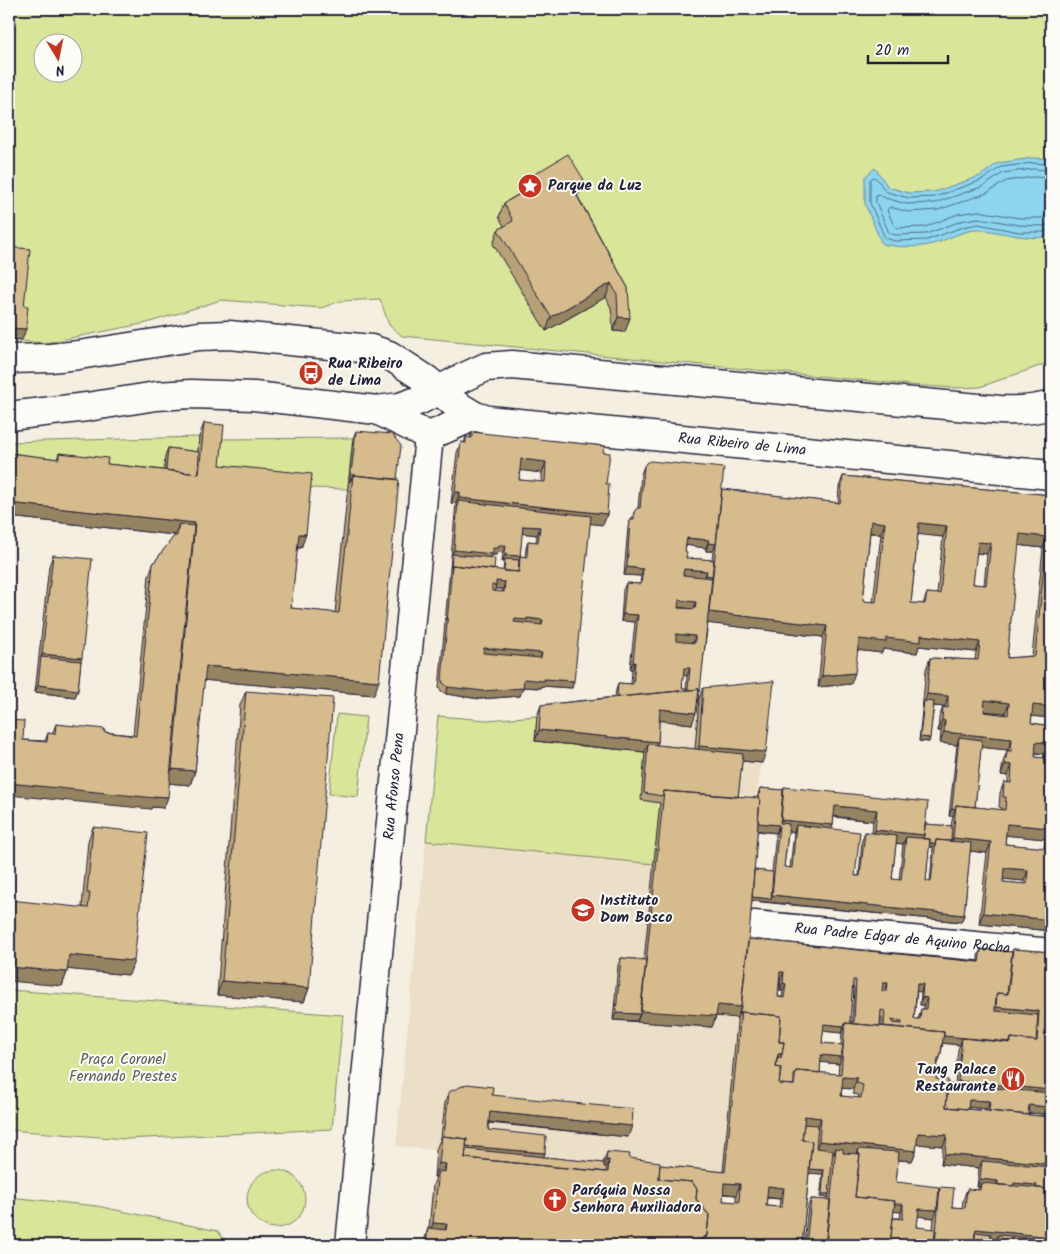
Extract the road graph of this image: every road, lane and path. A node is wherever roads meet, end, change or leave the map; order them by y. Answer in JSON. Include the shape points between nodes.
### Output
{"nodes":[{"id":1,"x":9,"y":359,"type":"edge"},
{"id":2,"x":440,"y":391,"type":"junction"},
{"id":3,"x":1051,"y":405,"type":"edge"},
{"id":4,"x":377,"y":410,"type":"junction"},
{"id":5,"x":9,"y":416,"type":"edge"},
{"id":6,"x":475,"y":416,"type":"junction"},
{"id":7,"x":429,"y":436,"type":"junction"},
{"id":8,"x":1051,"y":475,"type":"edge"},
{"id":9,"x":754,"y":924,"type":"dead end"},
{"id":10,"x":1051,"y":953,"type":"edge"},
{"id":11,"x":350,"y":1245,"type":"edge"}],
"edges":[{"from":1,"to":2,"type":"main road","name":"Rua Ribeiro de Lima","via":[[79,355],[198,336],[229,335],[371,350],[389,355]]},
{"from":2,"to":3,"type":"main road","via":[[486,367],[512,365],[1000,410],[1024,411]]},
{"from":2,"to":4,"type":"main road","via":[[400,407]]},
{"from":2,"to":6,"type":"main road","name":"Rua Ribeiro de Lima"},
{"from":4,"to":5,"type":"main road","via":[[254,396],[191,394]]},
{"from":4,"to":7,"type":"main road"},
{"from":6,"to":7,"type":"main road"},
{"from":6,"to":8,"type":"main road","name":"Rua Ribeiro de Lima","via":[[504,422]]},
{"from":7,"to":11,"type":"main road","name":"Rua Afonso Pena"},
{"from":9,"to":10,"type":"main road","name":"Rua Padre Edgar de Aquino Rocha"}]}
